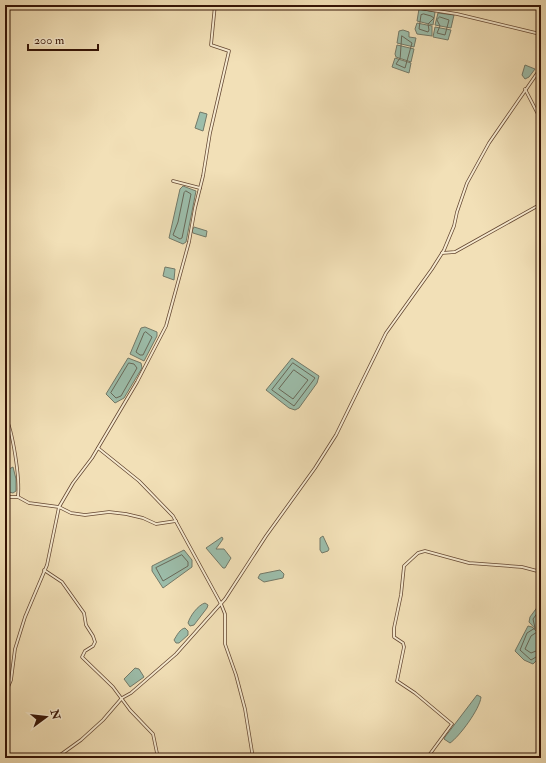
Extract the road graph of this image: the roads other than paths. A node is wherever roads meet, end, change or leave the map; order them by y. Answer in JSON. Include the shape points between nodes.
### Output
{"nodes":[{"id":1,"x":215,"y":5,"type":"edge"},
{"id":2,"x":400,"y":5,"type":"edge"},
{"id":3,"x":540,"y":34,"type":"edge"},
{"id":4,"x":525,"y":89,"type":"junction"},
{"id":5,"x":541,"y":120,"type":"edge"},
{"id":6,"x":173,"y":181,"type":"dead end"},
{"id":7,"x":200,"y":188,"type":"junction"},
{"id":8,"x":541,"y":204,"type":"edge"},
{"id":9,"x":442,"y":253,"type":"junction"},
{"id":10,"x":5,"y":416,"type":"edge"},
{"id":11,"x":98,"y":448,"type":"junction"},
{"id":12,"x":5,"y":494,"type":"edge"},
{"id":13,"x":18,"y":497,"type":"junction"},
{"id":14,"x":59,"y":507,"type":"junction"},
{"id":15,"x":176,"y":521,"type":"junction"},
{"id":16,"x":44,"y":570,"type":"junction"},
{"id":17,"x":541,"y":572,"type":"edge"},
{"id":18,"x":221,"y":604,"type":"junction"},
{"id":19,"x":5,"y":694,"type":"edge"},
{"id":20,"x":122,"y":698,"type":"junction"},
{"id":21,"x":56,"y":758,"type":"edge"},
{"id":22,"x":158,"y":758,"type":"edge"},
{"id":23,"x":253,"y":758,"type":"edge"},
{"id":24,"x":427,"y":758,"type":"edge"}],
"edges":[{"from":1,"to":7,"type":"street","via":[[211,45],[229,51]]},
{"from":2,"to":3,"type":"street","via":[[457,14]]},
{"from":3,"to":4,"type":"street","via":[[540,67]]},
{"from":4,"to":5,"type":"street"},
{"from":4,"to":9,"type":"street","via":[[488,143],[467,183],[454,226]]},
{"from":6,"to":7,"type":"street"},
{"from":7,"to":11,"type":"street","via":[[189,242],[166,326],[146,366]]},
{"from":8,"to":9,"type":"street","via":[[455,252]]},
{"from":9,"to":18,"type":"street","via":[[386,333],[336,435],[316,468],[266,536]]},
{"from":10,"to":13,"type":"street","via":[[9,424],[18,474]]},
{"from":11,"to":14,"type":"street"},
{"from":11,"to":15,"type":"street","via":[[139,481]]},
{"from":12,"to":13,"type":"street"},
{"from":13,"to":14,"type":"street","via":[[29,503]]},
{"from":14,"to":15,"type":"street","via":[[71,513],[126,514],[156,524]]},
{"from":14,"to":16,"type":"street","via":[[51,550]]},
{"from":15,"to":18,"type":"street"},
{"from":16,"to":19,"type":"street","via":[[25,617],[15,649],[11,680]]},
{"from":16,"to":20,"type":"street","via":[[62,582],[84,614],[86,625],[95,642],[82,657]]},
{"from":17,"to":24,"type":"street","via":[[522,567],[469,563],[425,551],[418,553],[404,566],[393,630],[394,637],[403,643],[404,647],[397,682],[415,693],[452,724]]},
{"from":18,"to":20,"type":"street","via":[[176,654]]},
{"from":18,"to":23,"type":"street","via":[[225,614],[225,644],[245,709]]},
{"from":20,"to":21,"type":"street","via":[[103,720]]},
{"from":20,"to":22,"type":"street","via":[[153,734]]}]}
